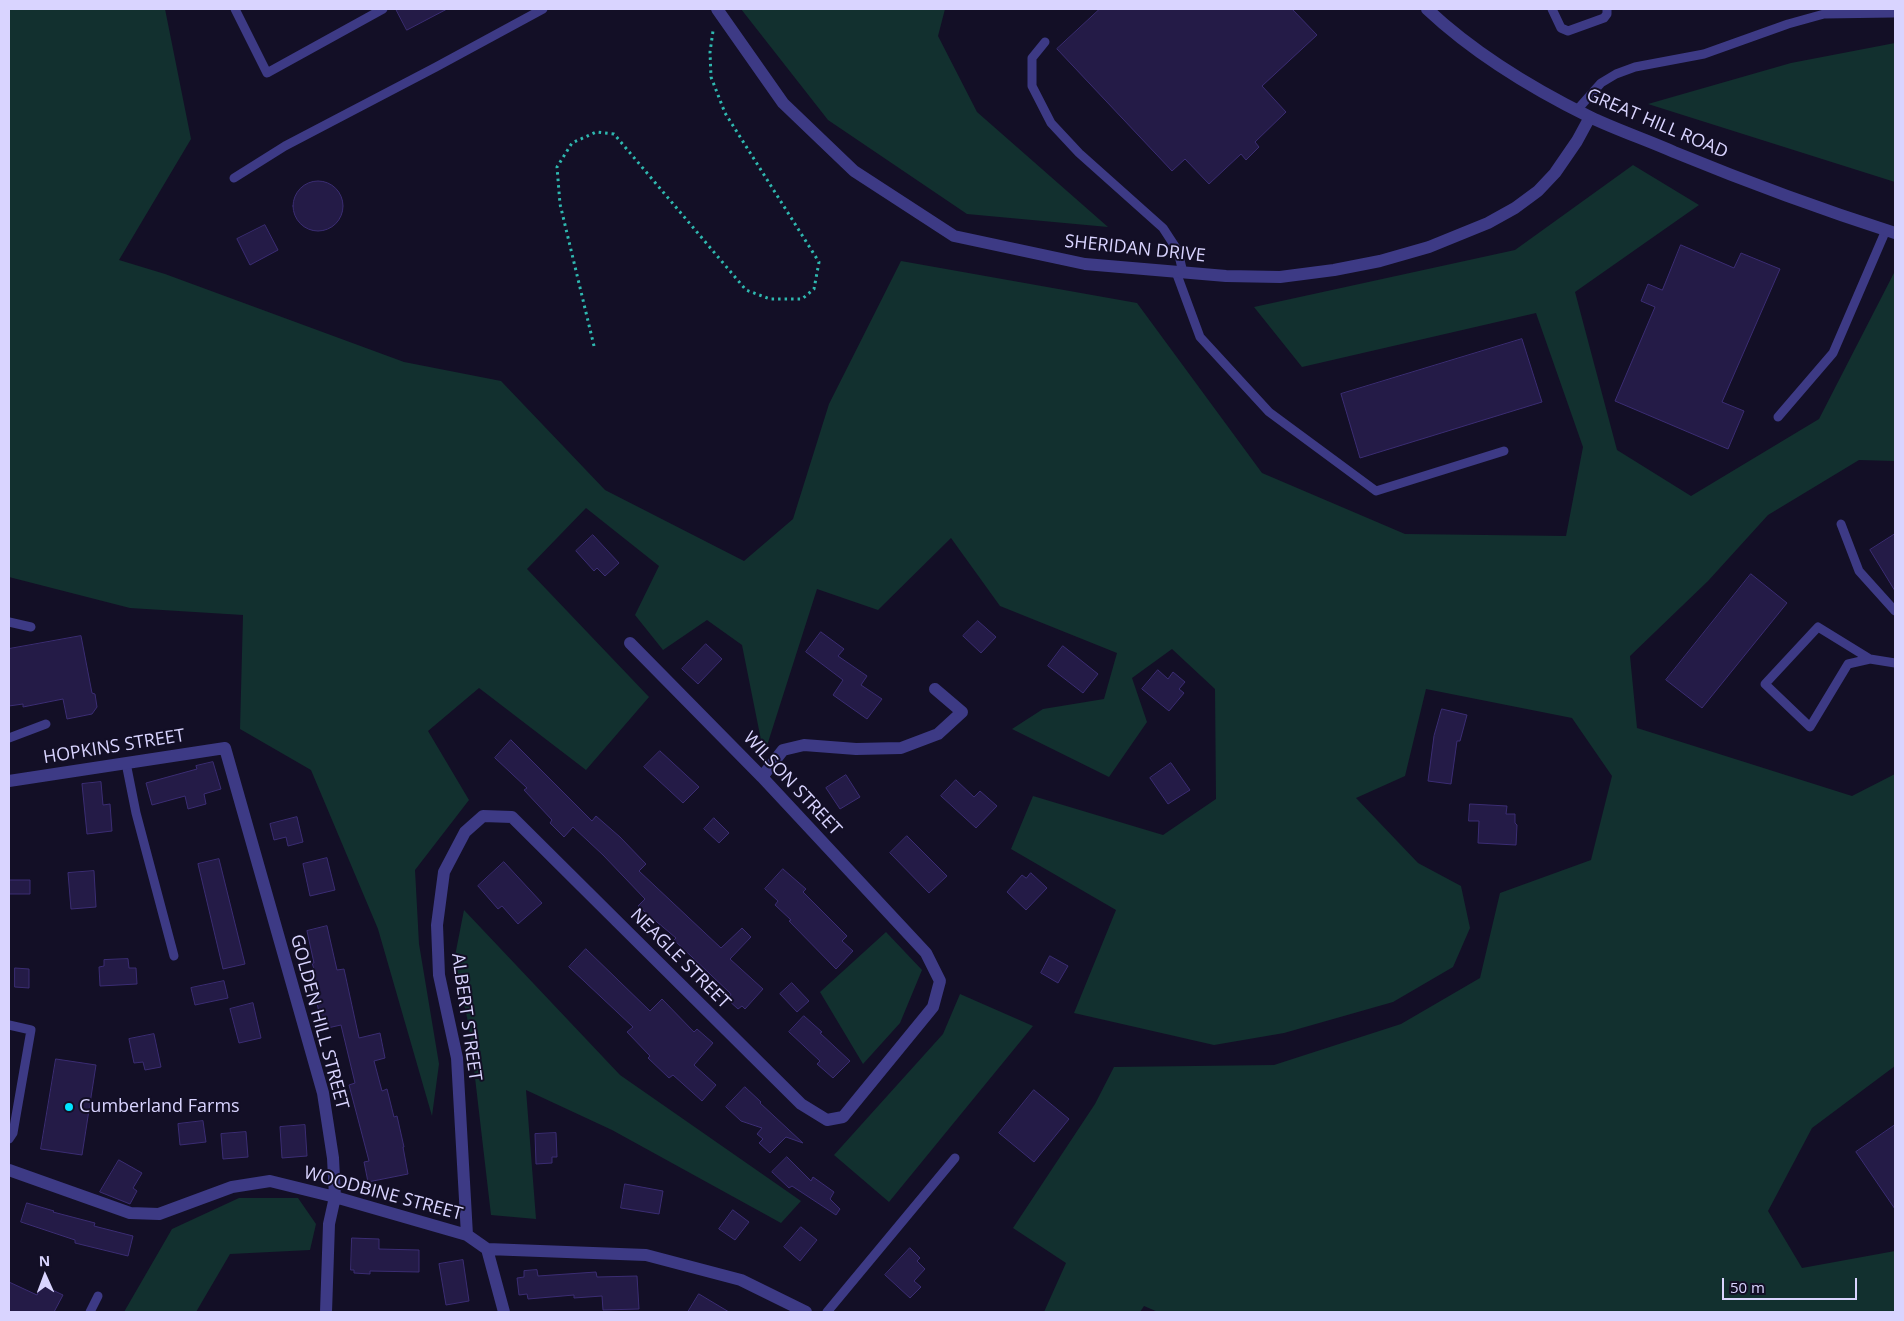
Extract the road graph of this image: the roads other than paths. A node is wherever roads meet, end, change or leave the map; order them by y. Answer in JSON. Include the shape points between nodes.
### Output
{"nodes":[{"id":1,"x":235,"y":9,"type":"edge"},
{"id":2,"x":383,"y":9,"type":"edge"},
{"id":3,"x":543,"y":9,"type":"edge"},
{"id":4,"x":717,"y":9,"type":"edge"},
{"id":5,"x":1552,"y":9,"type":"edge"},
{"id":6,"x":1607,"y":9,"type":"edge"},
{"id":7,"x":1434,"y":11,"type":"edge"},
{"id":8,"x":1893,"y":13,"type":"dead end"},
{"id":9,"x":1045,"y":42,"type":"dead end"},
{"id":10,"x":1577,"y":110,"type":"junction"},
{"id":11,"x":1590,"y":117,"type":"junction"},
{"id":12,"x":234,"y":178,"type":"dead end"},
{"id":13,"x":1891,"y":231,"type":"edge"},
{"id":14,"x":1179,"y":272,"type":"junction"},
{"id":15,"x":1778,"y":416,"type":"dead end"},
{"id":16,"x":1504,"y":451,"type":"dead end"},
{"id":17,"x":1841,"y":524,"type":"dead end"},
{"id":18,"x":1895,"y":611,"type":"edge"},
{"id":19,"x":9,"y":622,"type":"edge"},
{"id":20,"x":31,"y":626,"type":"dead end"},
{"id":21,"x":630,"y":643,"type":"dead end"},
{"id":22,"x":1870,"y":659,"type":"junction"},
{"id":23,"x":1895,"y":663,"type":"edge"},
{"id":24,"x":935,"y":690,"type":"dead end"},
{"id":25,"x":46,"y":724,"type":"dead end"},
{"id":26,"x":9,"y":738,"type":"edge"},
{"id":27,"x":225,"y":748,"type":"joint"},
{"id":28,"x":126,"y":763,"type":"junction"},
{"id":29,"x":762,"y":777,"type":"junction"},
{"id":30,"x":9,"y":781,"type":"edge"},
{"id":31,"x":512,"y":817,"type":"joint"},
{"id":32,"x":174,"y":956,"type":"dead end"},
{"id":33,"x":9,"y":1025,"type":"edge"},
{"id":34,"x":827,"y":1120,"type":"joint"},
{"id":35,"x":9,"y":1139,"type":"edge"},
{"id":36,"x":955,"y":1158,"type":"dead end"},
{"id":37,"x":9,"y":1170,"type":"edge"},
{"id":38,"x":334,"y":1197,"type":"junction"},
{"id":39,"x":467,"y":1235,"type":"junction"},
{"id":40,"x":487,"y":1249,"type":"junction"},
{"id":41,"x":98,"y":1296,"type":"dead end"},
{"id":42,"x":90,"y":1312,"type":"edge"},
{"id":43,"x":326,"y":1312,"type":"edge"},
{"id":44,"x":504,"y":1312,"type":"edge"},
{"id":45,"x":806,"y":1312,"type":"edge"},
{"id":46,"x":827,"y":1312,"type":"edge"}],
"edges":[{"from":1,"to":2,"type":"lane","via":[[267,73]]},
{"from":3,"to":12,"type":"lane","via":[[285,146]]},
{"from":4,"to":14,"type":"street","name":"SHERIDAN DRIVE","via":[[783,103],[811,130],[854,171],[954,236],[1085,264]]},
{"from":5,"to":6,"type":"lane","via":[[1561,28],[1568,31],[1604,18]]},
{"from":7,"to":10,"type":"street","name":"GREAT HILL ROAD","via":[[1502,69]]},
{"from":8,"to":10,"type":"lane","via":[[1824,14],[1704,54],[1635,67],[1601,83]]},
{"from":9,"to":14,"type":"lane","via":[[1032,58],[1032,86],[1052,123],[1079,153],[1163,228],[1178,251]]},
{"from":10,"to":11,"type":"street","name":"GREAT HILL ROAD"},
{"from":11,"to":13,"type":"street","name":"GREAT HILL ROAD","via":[[1810,205]]},
{"from":11,"to":14,"type":"street","name":"SHERIDAN DRIVE","via":[[1577,142],[1538,191],[1488,222],[1429,248],[1334,270],[1280,277]]},
{"from":13,"to":15,"type":"lane","via":[[1834,354]]},
{"from":14,"to":16,"type":"lane","via":[[1200,337],[1269,412],[1376,491]]},
{"from":17,"to":18,"type":"lane","via":[[1859,571]]},
{"from":19,"to":20,"type":"lane"},
{"from":21,"to":29,"type":"street","name":"WILSON STREET"},
{"from":22,"to":22,"type":"lane","via":[[1818,627],[1765,684],[1810,727],[1848,664]]},
{"from":22,"to":23,"type":"lane"},
{"from":24,"to":29,"type":"street","via":[[962,712],[938,734],[901,748],[804,745],[783,750]]},
{"from":25,"to":26,"type":"lane"},
{"from":27,"to":28,"type":"street","name":"HOPKINS STREET"},
{"from":27,"to":38,"type":"street","name":"GOLDEN HILL STREET","via":[[323,1092],[333,1158]]},
{"from":28,"to":30,"type":"street","name":"HOPKINS STREET"},
{"from":28,"to":32,"type":"lane"},
{"from":29,"to":34,"type":"street","name":"WILSON STREET","via":[[926,953],[940,981],[933,1007],[843,1117]]},
{"from":31,"to":34,"type":"street","name":"NEAGLE STREET","via":[[801,1104]]},
{"from":31,"to":39,"type":"street","name":"ALBERT STREET","via":[[484,816],[465,832],[444,872],[437,925],[439,975],[457,1058]]},
{"from":33,"to":35,"type":"lane","via":[[31,1030],[13,1134]]},
{"from":36,"to":46,"type":"lane"},
{"from":37,"to":38,"type":"street","name":"WOODBINE STREET","via":[[130,1213],[159,1214],[232,1187],[270,1181]]},
{"from":38,"to":39,"type":"street","name":"WOODBINE STREET"},
{"from":38,"to":43,"type":"street","name":"GOLDEN HILL STREET","via":[[329,1224]]},
{"from":39,"to":40,"type":"street","name":"WOODBINE STREET"},
{"from":40,"to":44,"type":"street"},
{"from":40,"to":45,"type":"street","via":[[646,1255],[741,1280]]},
{"from":41,"to":42,"type":"lane"}]}
